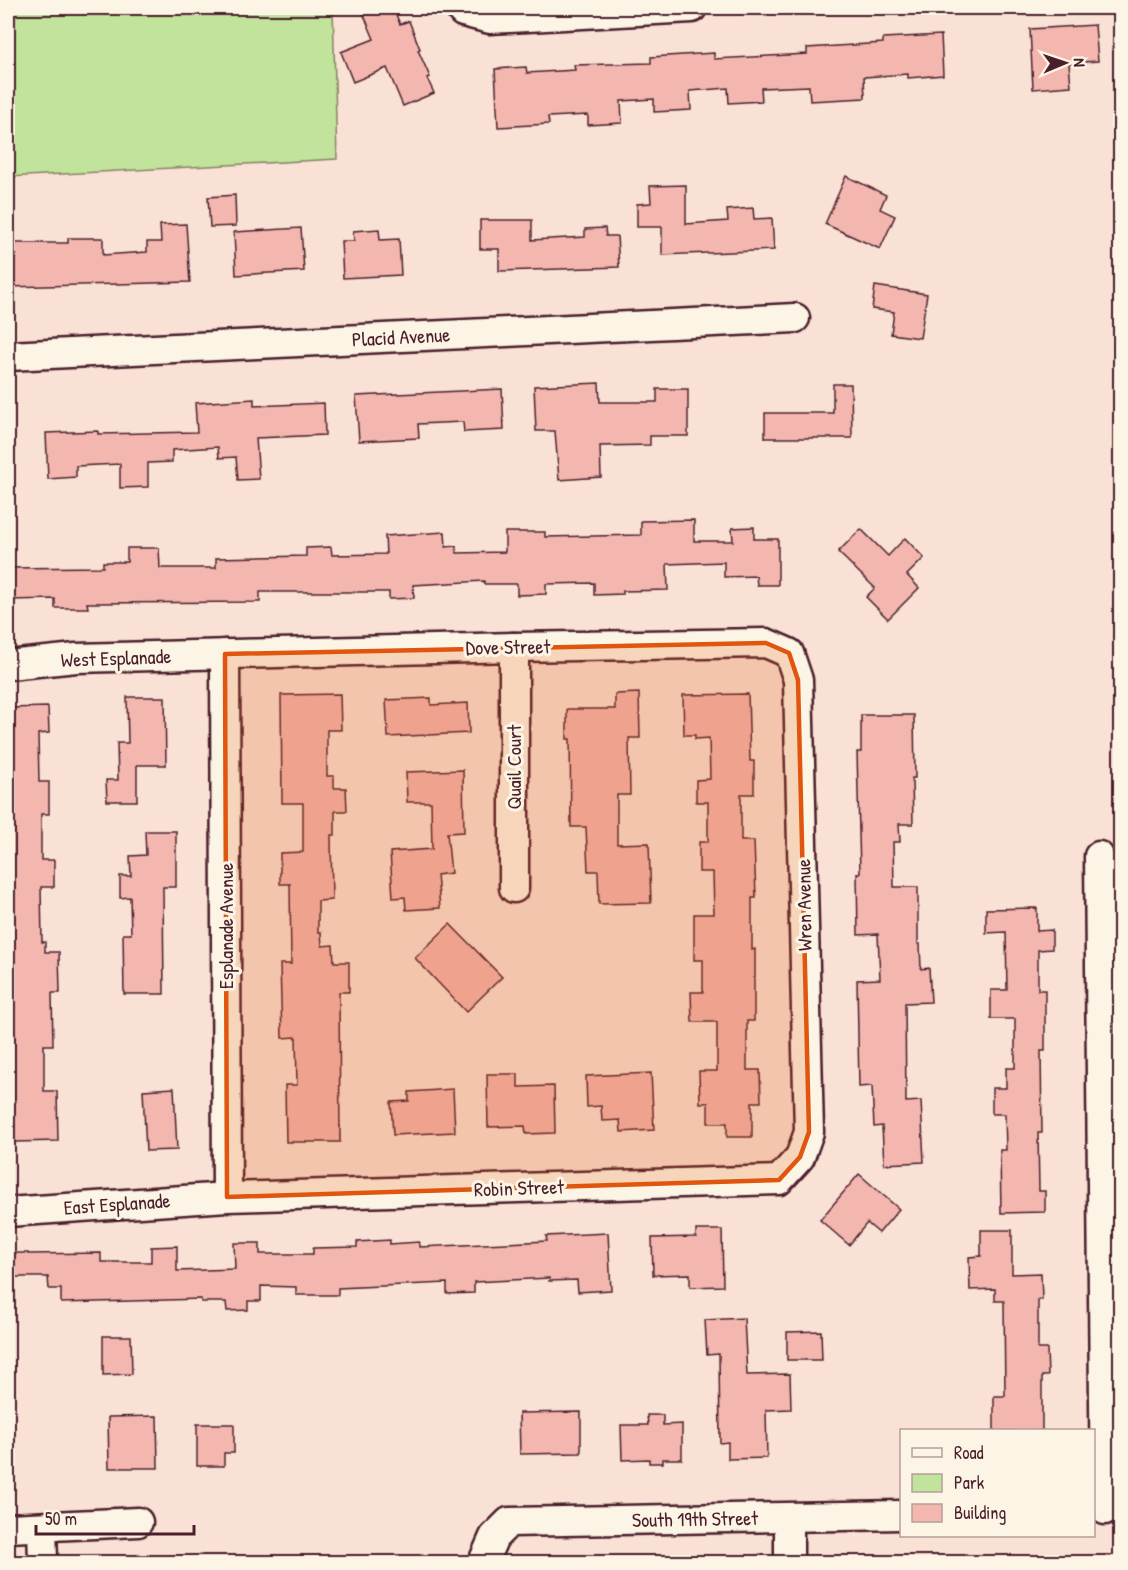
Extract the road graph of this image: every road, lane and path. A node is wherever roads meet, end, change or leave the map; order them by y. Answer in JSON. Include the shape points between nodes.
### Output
{"nodes":[{"id":1,"x":460,"y":8,"type":"edge"},
{"id":2,"x":692,"y":8,"type":"edge"},
{"id":3,"x":795,"y":318,"type":"dead end"},
{"id":4,"x":8,"y":356,"type":"edge"},
{"id":5,"x":514,"y":647,"type":"junction"},
{"id":6,"x":789,"y":653,"type":"joint"},
{"id":7,"x":225,"y":654,"type":"junction"},
{"id":8,"x":8,"y":665,"type":"edge"},
{"id":9,"x":1099,"y":856,"type":"dead end"},
{"id":10,"x":514,"y":888,"type":"dead end"},
{"id":11,"x":800,"y":1157,"type":"joint"},
{"id":12,"x":227,"y":1197,"type":"junction"},
{"id":13,"x":8,"y":1212,"type":"edge"},
{"id":14,"x":1106,"y":1510,"type":"edge"},
{"id":15,"x":900,"y":1515,"type":"edge"},
{"id":16,"x":789,"y":1518,"type":"junction"},
{"id":17,"x":138,"y":1522,"type":"dead end"},
{"id":18,"x":42,"y":1527,"type":"junction"},
{"id":19,"x":8,"y":1528,"type":"edge"},
{"id":20,"x":488,"y":1550,"type":"edge"},
{"id":21,"x":43,"y":1563,"type":"edge"},
{"id":22,"x":789,"y":1563,"type":"edge"}],
"edges":[{"from":1,"to":2,"type":"street","via":[[490,19]]},
{"from":3,"to":4,"type":"street","name":"Placid Avenue"},
{"from":5,"to":6,"type":"street","name":"Dove Street","via":[[766,643]]},
{"from":5,"to":7,"type":"street","name":"Dove Street"},
{"from":5,"to":10,"type":"street","name":"Quail Court"},
{"from":6,"to":11,"type":"street","name":"Wren Avenue","via":[[798,680],[809,1132]]},
{"from":7,"to":8,"type":"street","name":"West Esplanade","via":[[76,658]]},
{"from":7,"to":12,"type":"street","name":"Esplanade Avenue"},
{"from":9,"to":14,"type":"street"},
{"from":11,"to":12,"type":"street","name":"Robin Street","via":[[778,1180]]},
{"from":12,"to":13,"type":"street","name":"East Esplanade"},
{"from":15,"to":16,"type":"street","name":"South 19th Street"},
{"from":16,"to":20,"type":"street","name":"South 19th Street","via":[[509,1522]]},
{"from":16,"to":22,"type":"street"},
{"from":17,"to":18,"type":"street"},
{"from":18,"to":19,"type":"street"},
{"from":18,"to":21,"type":"street"}]}
